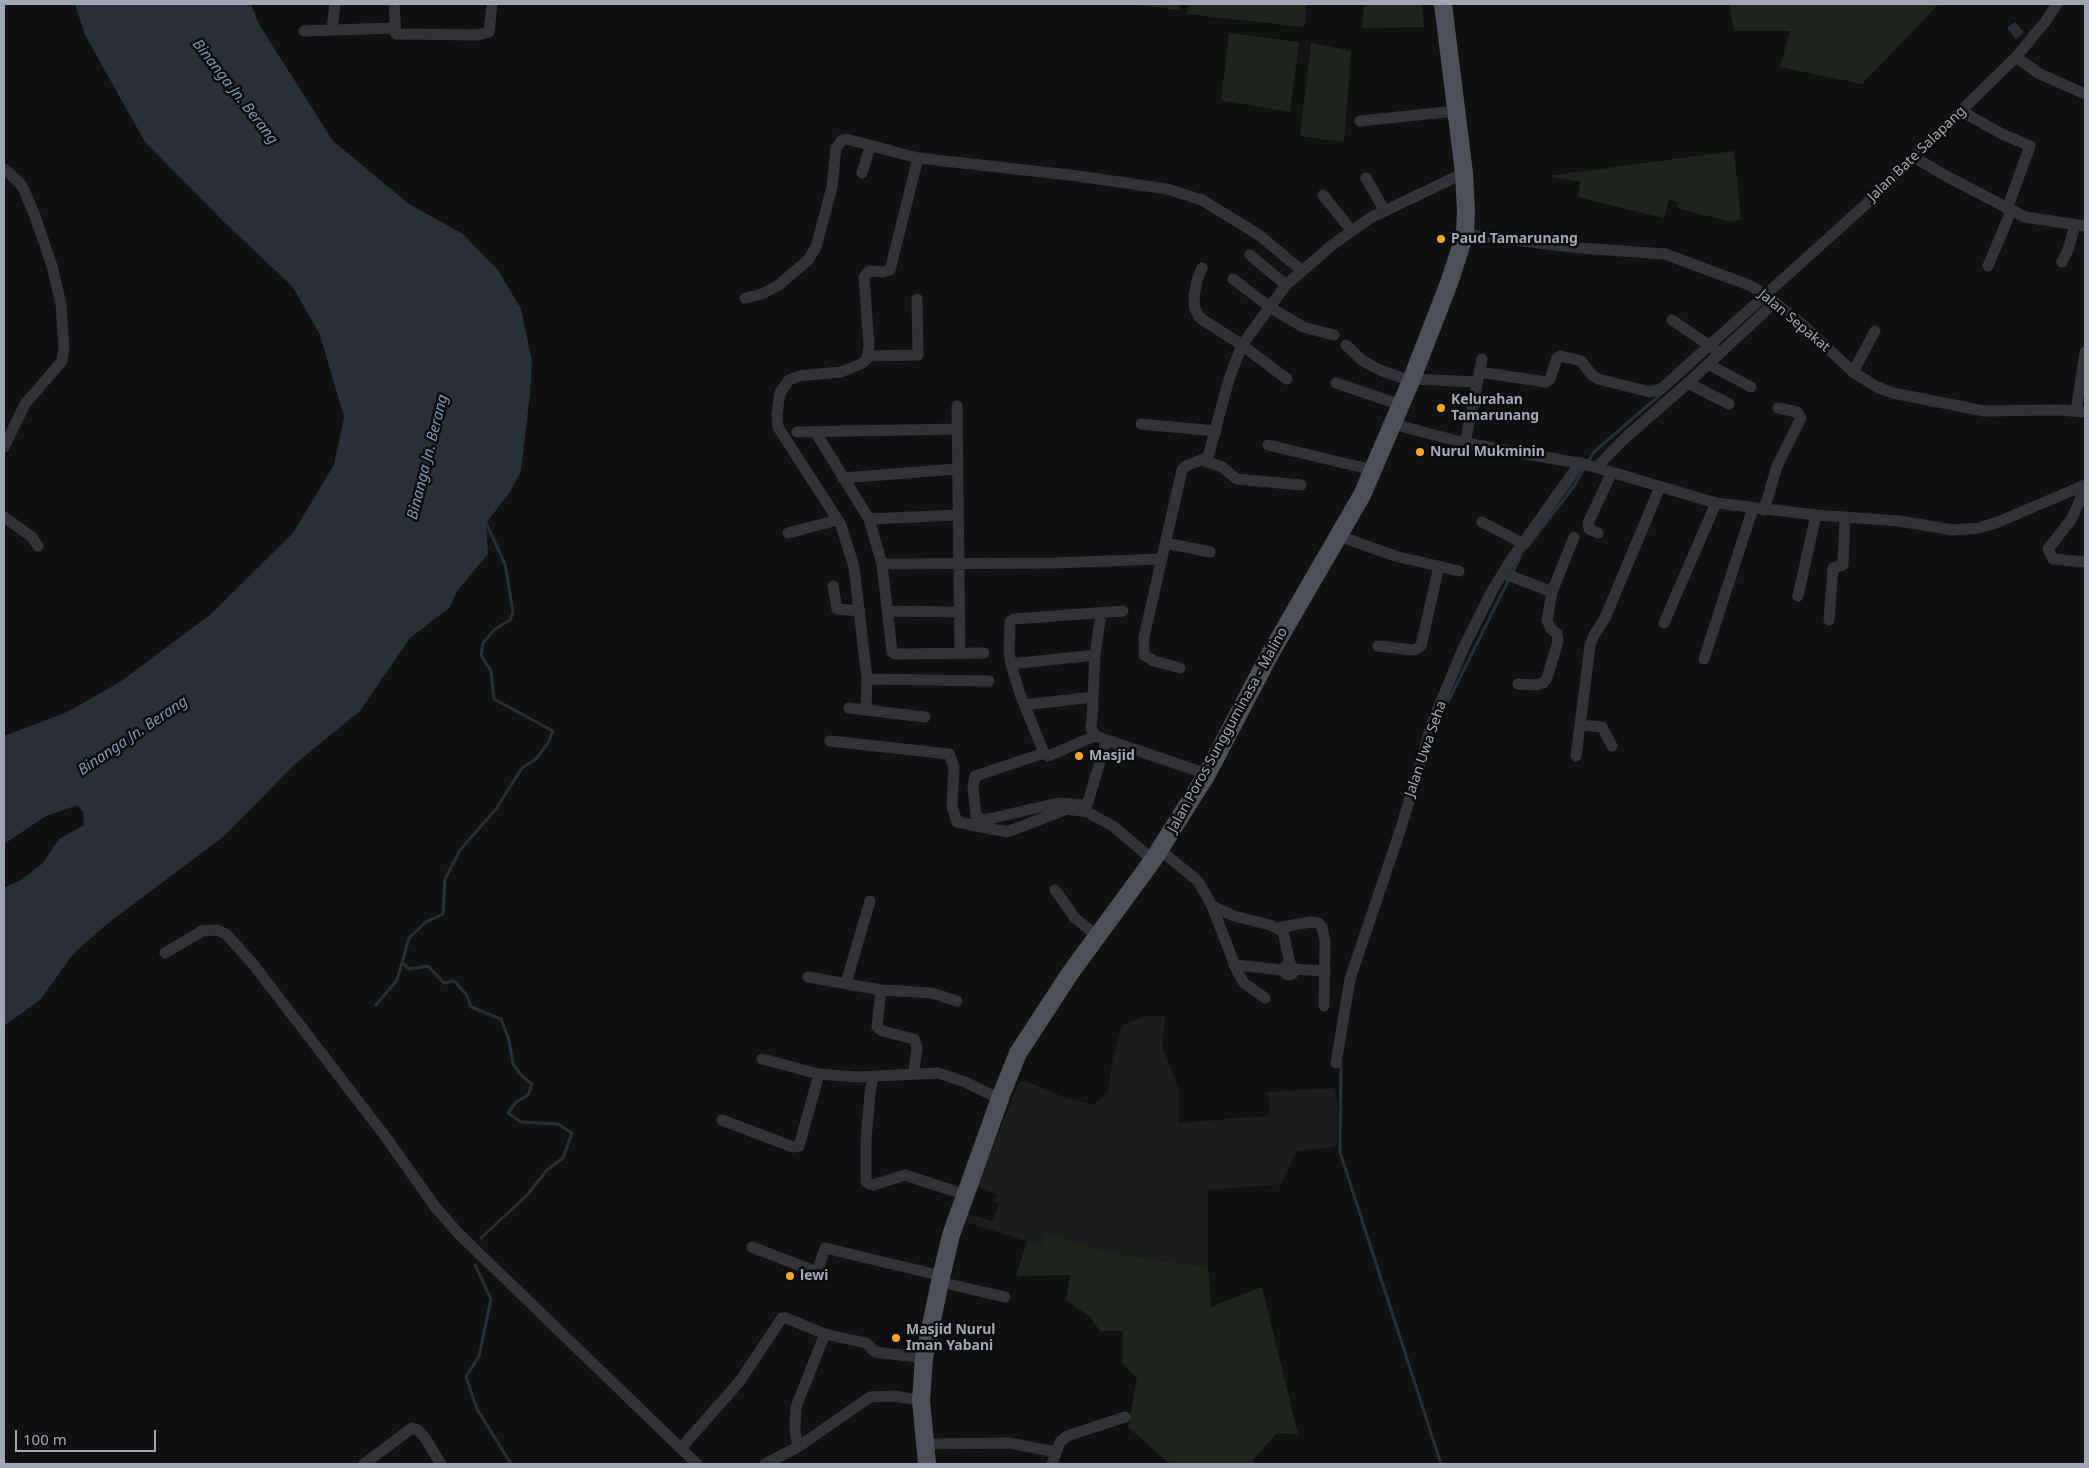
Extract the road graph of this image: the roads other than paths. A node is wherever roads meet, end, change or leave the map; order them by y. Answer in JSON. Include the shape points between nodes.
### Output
{"nodes":[{"id":1,"x":335,"y":4,"type":"edge"},
{"id":2,"x":394,"y":4,"type":"edge"},
{"id":3,"x":492,"y":4,"type":"edge"},
{"id":4,"x":1443,"y":4,"type":"edge"},
{"id":5,"x":2056,"y":4,"type":"edge"},
{"id":6,"x":394,"y":28,"type":"junction"},
{"id":7,"x":332,"y":29,"type":"junction"},
{"id":8,"x":304,"y":31,"type":"dead end"},
{"id":9,"x":2020,"y":59,"type":"junction"},
{"id":10,"x":2085,"y":94,"type":"edge"},
{"id":11,"x":1456,"y":111,"type":"junction"},
{"id":12,"x":1964,"y":113,"type":"junction"},
{"id":13,"x":1360,"y":121,"type":"dead end"},
{"id":14,"x":870,"y":147,"type":"junction"},
{"id":15,"x":918,"y":158,"type":"junction"},
{"id":16,"x":1917,"y":159,"type":"junction"},
{"id":17,"x":4,"y":169,"type":"edge"},
{"id":18,"x":862,"y":173,"type":"dead end"},
{"id":19,"x":1464,"y":173,"type":"junction"},
{"id":20,"x":1366,"y":178,"type":"dead end"},
{"id":21,"x":1323,"y":195,"type":"dead end"},
{"id":22,"x":2009,"y":210,"type":"junction"},
{"id":23,"x":1385,"y":211,"type":"junction"},
{"id":24,"x":2082,"y":225,"type":"edge"},
{"id":25,"x":1351,"y":230,"type":"junction"},
{"id":26,"x":1464,"y":234,"type":"junction"},
{"id":27,"x":1250,"y":255,"type":"dead end"},
{"id":28,"x":2062,"y":262,"type":"dead end"},
{"id":29,"x":1988,"y":266,"type":"dead end"},
{"id":30,"x":1202,"y":268,"type":"dead end"},
{"id":31,"x":1301,"y":270,"type":"junction"},
{"id":32,"x":1233,"y":279,"type":"dead end"},
{"id":33,"x":1286,"y":285,"type":"junction"},
{"id":34,"x":746,"y":298,"type":"dead end"},
{"id":35,"x":1771,"y":298,"type":"junction"},
{"id":36,"x":917,"y":299,"type":"dead end"},
{"id":37,"x":1271,"y":308,"type":"junction"},
{"id":38,"x":1672,"y":320,"type":"dead end"},
{"id":39,"x":1874,"y":331,"type":"dead end"},
{"id":40,"x":1334,"y":335,"type":"dead end"},
{"id":41,"x":1242,"y":345,"type":"junction"},
{"id":42,"x":1346,"y":345,"type":"dead end"},
{"id":43,"x":1715,"y":349,"type":"junction"},
{"id":44,"x":2085,"y":352,"type":"edge"},
{"id":45,"x":868,"y":356,"type":"junction"},
{"id":46,"x":1482,"y":359,"type":"dead end"},
{"id":47,"x":1708,"y":364,"type":"junction"},
{"id":48,"x":1853,"y":372,"type":"junction"},
{"id":49,"x":1478,"y":377,"type":"junction"},
{"id":50,"x":1287,"y":379,"type":"dead end"},
{"id":51,"x":1412,"y":380,"type":"junction"},
{"id":52,"x":1336,"y":384,"type":"dead end"},
{"id":53,"x":1688,"y":384,"type":"junction"},
{"id":54,"x":1751,"y":387,"type":"dead end"},
{"id":55,"x":1729,"y":404,"type":"dead end"},
{"id":56,"x":1401,"y":405,"type":"junction"},
{"id":57,"x":957,"y":406,"type":"dead end"},
{"id":58,"x":1778,"y":408,"type":"dead end"},
{"id":59,"x":2081,"y":412,"type":"edge"},
{"id":60,"x":1141,"y":424,"type":"dead end"},
{"id":61,"x":1393,"y":424,"type":"junction"},
{"id":62,"x":956,"y":429,"type":"junction"},
{"id":63,"x":1216,"y":431,"type":"junction"},
{"id":64,"x":797,"y":432,"type":"dead end"},
{"id":65,"x":816,"y":433,"type":"junction"},
{"id":66,"x":1465,"y":443,"type":"junction"},
{"id":67,"x":1268,"y":445,"type":"dead end"},
{"id":68,"x":4,"y":447,"type":"edge"},
{"id":69,"x":1203,"y":460,"type":"junction"},
{"id":70,"x":1589,"y":465,"type":"junction"},
{"id":71,"x":956,"y":469,"type":"junction"},
{"id":72,"x":1374,"y":470,"type":"junction"},
{"id":73,"x":1612,"y":472,"type":"junction"},
{"id":74,"x":844,"y":478,"type":"junction"},
{"id":75,"x":1301,"y":485,"type":"dead end"},
{"id":76,"x":2084,"y":485,"type":"edge"},
{"id":77,"x":1660,"y":486,"type":"junction"},
{"id":78,"x":1716,"y":502,"type":"junction"},
{"id":79,"x":1759,"y":509,"type":"junction"},
{"id":80,"x":958,"y":515,"type":"junction"},
{"id":81,"x":1816,"y":516,"type":"junction"},
{"id":82,"x":4,"y":517,"type":"edge"},
{"id":83,"x":1845,"y":518,"type":"junction"},
{"id":84,"x":869,"y":519,"type":"junction"},
{"id":85,"x":838,"y":520,"type":"junction"},
{"id":86,"x":1482,"y":522,"type":"dead end"},
{"id":87,"x":788,"y":533,"type":"dead end"},
{"id":88,"x":1598,"y":533,"type":"dead end"},
{"id":89,"x":1339,"y":536,"type":"junction"},
{"id":90,"x":1574,"y":537,"type":"dead end"},
{"id":91,"x":1165,"y":543,"type":"junction"},
{"id":92,"x":1524,"y":544,"type":"junction"},
{"id":93,"x":38,"y":546,"type":"dead end"},
{"id":94,"x":1210,"y":552,"type":"dead end"},
{"id":95,"x":1161,"y":558,"type":"junction"},
{"id":96,"x":2085,"y":562,"type":"edge"},
{"id":97,"x":882,"y":564,"type":"junction"},
{"id":98,"x":960,"y":564,"type":"junction"},
{"id":99,"x":1439,"y":566,"type":"junction"},
{"id":100,"x":1459,"y":572,"type":"dead end"},
{"id":101,"x":1507,"y":575,"type":"junction"},
{"id":102,"x":833,"y":586,"type":"dead end"},
{"id":103,"x":1552,"y":592,"type":"junction"},
{"id":104,"x":1798,"y":596,"type":"dead end"},
{"id":105,"x":1124,"y":610,"type":"dead end"},
{"id":106,"x":860,"y":611,"type":"junction"},
{"id":107,"x":888,"y":611,"type":"junction"},
{"id":108,"x":959,"y":612,"type":"junction"},
{"id":109,"x":1101,"y":613,"type":"junction"},
{"id":110,"x":1829,"y":620,"type":"dead end"},
{"id":111,"x":1664,"y":623,"type":"dead end"},
{"id":112,"x":1378,"y":646,"type":"dead end"},
{"id":113,"x":960,"y":653,"type":"junction"},
{"id":114,"x":984,"y":653,"type":"dead end"},
{"id":115,"x":1095,"y":655,"type":"junction"},
{"id":116,"x":1704,"y":659,"type":"dead end"},
{"id":117,"x":1011,"y":664,"type":"junction"},
{"id":118,"x":1180,"y":668,"type":"dead end"},
{"id":119,"x":867,"y":679,"type":"junction"},
{"id":120,"x":989,"y":681,"type":"dead end"},
{"id":121,"x":1518,"y":684,"type":"dead end"},
{"id":122,"x":1093,"y":697,"type":"junction"},
{"id":123,"x":1024,"y":705,"type":"junction"},
{"id":124,"x":849,"y":708,"type":"dead end"},
{"id":125,"x":866,"y":710,"type":"junction"},
{"id":126,"x":925,"y":717,"type":"dead end"},
{"id":127,"x":1580,"y":725,"type":"junction"},
{"id":128,"x":1095,"y":736,"type":"junction"},
{"id":129,"x":830,"y":742,"type":"dead end"},
{"id":130,"x":1106,"y":742,"type":"junction"},
{"id":131,"x":1612,"y":746,"type":"dead end"},
{"id":132,"x":1044,"y":753,"type":"junction"},
{"id":133,"x":1576,"y":756,"type":"dead end"},
{"id":134,"x":1207,"y":774,"type":"junction"},
{"id":135,"x":1156,"y":855,"type":"junction"},
{"id":136,"x":1055,"y":890,"type":"dead end"},
{"id":137,"x":870,"y":901,"type":"dead end"},
{"id":138,"x":1212,"y":906,"type":"junction"},
{"id":139,"x":1278,"y":928,"type":"junction"},
{"id":140,"x":1096,"y":935,"type":"junction"},
{"id":141,"x":165,"y":953,"type":"dead end"},
{"id":142,"x":1234,"y":965,"type":"junction"},
{"id":143,"x":1289,"y":968,"type":"junction"},
{"id":144,"x":1324,"y":972,"type":"junction"},
{"id":145,"x":808,"y":977,"type":"dead end"},
{"id":146,"x":846,"y":983,"type":"junction"},
{"id":147,"x":880,"y":990,"type":"junction"},
{"id":148,"x":1265,"y":998,"type":"dead end"},
{"id":149,"x":957,"y":1001,"type":"dead end"},
{"id":150,"x":1324,"y":1006,"type":"dead end"},
{"id":151,"x":762,"y":1059,"type":"dead end"},
{"id":152,"x":1336,"y":1063,"type":"dead end"},
{"id":153,"x":914,"y":1072,"type":"junction"},
{"id":154,"x":819,"y":1074,"type":"junction"},
{"id":155,"x":874,"y":1076,"type":"junction"},
{"id":156,"x":1000,"y":1099,"type":"junction"},
{"id":157,"x":722,"y":1120,"type":"dead end"},
{"id":158,"x":966,"y":1195,"type":"junction"},
{"id":159,"x":752,"y":1247,"type":"dead end"},
{"id":160,"x":941,"y":1279,"type":"junction"},
{"id":161,"x":1005,"y":1297,"type":"dead end"},
{"id":162,"x":824,"y":1334,"type":"junction"},
{"id":163,"x":924,"y":1358,"type":"junction"},
{"id":164,"x":921,"y":1400,"type":"junction"},
{"id":165,"x":1125,"y":1417,"type":"dead end"},
{"id":166,"x":796,"y":1439,"type":"junction"},
{"id":167,"x":924,"y":1444,"type":"junction"},
{"id":168,"x":681,"y":1448,"type":"junction"},
{"id":169,"x":1056,"y":1452,"type":"junction"},
{"id":170,"x":364,"y":1464,"type":"edge"},
{"id":171,"x":440,"y":1464,"type":"edge"},
{"id":172,"x":697,"y":1464,"type":"edge"},
{"id":173,"x":765,"y":1464,"type":"edge"},
{"id":174,"x":927,"y":1464,"type":"edge"},
{"id":175,"x":1052,"y":1464,"type":"edge"}],
"edges":[{"from":1,"to":7,"type":"street"},
{"from":2,"to":6,"type":"street"},
{"from":3,"to":6,"type":"street","via":[[489,32],[477,35],[399,35]]},
{"from":4,"to":11,"type":"main road","name":"Jalan Poros Sungguminasa - Malino"},
{"from":5,"to":9,"type":"street","name":"Jalan Bate Salapang"},
{"from":6,"to":7,"type":"street"},
{"from":7,"to":8,"type":"street"},
{"from":9,"to":10,"type":"street","via":[[2050,79]]},
{"from":9,"to":12,"type":"street","name":"Jalan Bate Salapang"},
{"from":11,"to":13,"type":"street"},
{"from":11,"to":19,"type":"main road","name":"Jalan Poros Sungguminasa - Malino"},
{"from":12,"to":16,"type":"street","name":"Jalan Bate Salapang"},
{"from":12,"to":22,"type":"street","via":[[2030,146]]},
{"from":14,"to":15,"type":"street"},
{"from":14,"to":18,"type":"street"},
{"from":14,"to":34,"type":"street","via":[[846,139],[838,144],[832,188],[816,247],[808,260],[779,285]]},
{"from":15,"to":31,"type":"street","via":[[1167,189],[1202,200],[1259,235]]},
{"from":15,"to":45,"type":"street","via":[[890,270],[869,271],[864,277]]},
{"from":16,"to":22,"type":"street"},
{"from":16,"to":35,"type":"street","name":"Jalan Bate Salapang","via":[[1864,206]]},
{"from":17,"to":68,"type":"street","via":[[19,182],[36,216],[61,304],[64,349],[62,361],[25,404]]},
{"from":19,"to":23,"type":"street"},
{"from":19,"to":26,"type":"main road","name":"Jalan Poros Sungguminasa - Malino"},
{"from":20,"to":23,"type":"street"},
{"from":21,"to":25,"type":"street"},
{"from":22,"to":24,"type":"street","via":[[2042,221]]},
{"from":22,"to":29,"type":"street"},
{"from":23,"to":25,"type":"street"},
{"from":24,"to":28,"type":"street"},
{"from":25,"to":31,"type":"street"},
{"from":26,"to":35,"type":"street","name":"Jalan Sepakat","via":[[1665,254],[1749,285]]},
{"from":26,"to":51,"type":"main road","name":"Jalan Poros Sungguminasa - Malino"},
{"from":27,"to":33,"type":"street"},
{"from":30,"to":41,"type":"street","via":[[1194,297],[1197,314],[1205,323]]},
{"from":31,"to":33,"type":"street"},
{"from":32,"to":37,"type":"street"},
{"from":33,"to":37,"type":"street"},
{"from":35,"to":43,"type":"street","name":"Jalan Bate Salapang"},
{"from":35,"to":48,"type":"street","name":"Jalan Sepakat"},
{"from":36,"to":45,"type":"street","via":[[918,355]]},
{"from":37,"to":40,"type":"street","via":[[1303,327]]},
{"from":37,"to":41,"type":"street"},
{"from":38,"to":43,"type":"street"},
{"from":39,"to":48,"type":"street"},
{"from":41,"to":50,"type":"street"},
{"from":41,"to":63,"type":"street","via":[[1229,379]]},
{"from":42,"to":51,"type":"street","via":[[1363,361]]},
{"from":43,"to":47,"type":"street","name":"Jalan Uwa Seha"},
{"from":43,"to":49,"type":"street","via":[[1655,391],[1598,379],[1581,361],[1560,356],[1546,382]]},
{"from":44,"to":59,"type":"street"},
{"from":45,"to":85,"type":"street","via":[[861,364],[841,372],[789,380],[780,393],[778,427]]},
{"from":46,"to":49,"type":"street"},
{"from":47,"to":53,"type":"street","name":"Jalan Uwa Seha"},
{"from":47,"to":54,"type":"street"},
{"from":48,"to":59,"type":"street","name":"Jalan Sepakat","via":[[1893,393],[1984,410]]},
{"from":49,"to":51,"type":"street"},
{"from":49,"to":66,"type":"street"},
{"from":51,"to":56,"type":"main road","name":"Jalan Poros Sungguminasa - Malino"},
{"from":52,"to":56,"type":"street"},
{"from":53,"to":55,"type":"street"},
{"from":53,"to":70,"type":"street","name":"Jalan Uwa Seha"},
{"from":56,"to":61,"type":"main road","name":"Jalan Poros Sungguminasa - Malino"},
{"from":57,"to":62,"type":"street"},
{"from":58,"to":79,"type":"street","via":[[1797,412],[1801,418]]},
{"from":60,"to":63,"type":"street"},
{"from":61,"to":66,"type":"street"},
{"from":61,"to":72,"type":"main road","name":"Jalan Poros Sungguminasa - Malino"},
{"from":62,"to":65,"type":"street"},
{"from":62,"to":71,"type":"street"},
{"from":63,"to":69,"type":"street","via":[[1208,456]]},
{"from":64,"to":65,"type":"street"},
{"from":65,"to":74,"type":"street"},
{"from":66,"to":70,"type":"street"},
{"from":67,"to":72,"type":"street"},
{"from":69,"to":75,"type":"street","via":[[1222,467],[1237,478]]},
{"from":69,"to":91,"type":"street","via":[[1182,470]]},
{"from":70,"to":73,"type":"street"},
{"from":70,"to":92,"type":"street","name":"Jalan Uwa Seha"},
{"from":71,"to":74,"type":"street"},
{"from":71,"to":80,"type":"street"},
{"from":72,"to":89,"type":"main road","name":"Jalan Poros Sungguminasa - Malino"},
{"from":73,"to":77,"type":"street"},
{"from":73,"to":88,"type":"street","via":[[1588,523],[1589,529]]},
{"from":74,"to":84,"type":"street"},
{"from":76,"to":83,"type":"street","via":[[1998,522],[1966,530]]},
{"from":76,"to":96,"type":"street","via":[[2071,520],[2048,549],[2053,559]]},
{"from":77,"to":78,"type":"street"},
{"from":77,"to":127,"type":"street","via":[[1605,618],[1593,637],[1587,659]]},
{"from":78,"to":79,"type":"street"},
{"from":78,"to":111,"type":"street"},
{"from":79,"to":81,"type":"street"},
{"from":79,"to":116,"type":"street"},
{"from":80,"to":84,"type":"street"},
{"from":80,"to":98,"type":"street"},
{"from":81,"to":83,"type":"street"},
{"from":81,"to":104,"type":"street"},
{"from":82,"to":93,"type":"street","via":[[32,537]]},
{"from":83,"to":110,"type":"street","via":[[1843,565],[1833,568]]},
{"from":84,"to":97,"type":"street"},
{"from":85,"to":87,"type":"street"},
{"from":85,"to":106,"type":"street","via":[[854,567]]},
{"from":86,"to":92,"type":"street"},
{"from":89,"to":99,"type":"street","via":[[1395,556]]},
{"from":89,"to":134,"type":"main road","name":"Jalan Poros Sungguminasa - Malino","via":[[1270,654]]},
{"from":90,"to":103,"type":"street"},
{"from":91,"to":94,"type":"street"},
{"from":91,"to":95,"type":"street"},
{"from":92,"to":101,"type":"street","name":"Jalan Uwa Seha"},
{"from":95,"to":98,"type":"street"},
{"from":95,"to":118,"type":"street","via":[[1142,647],[1144,655],[1154,661]]},
{"from":97,"to":98,"type":"street"},
{"from":97,"to":107,"type":"street"},
{"from":98,"to":108,"type":"street"},
{"from":99,"to":100,"type":"street"},
{"from":99,"to":112,"type":"street","via":[[1421,646],[1414,650]]},
{"from":101,"to":103,"type":"street"},
{"from":101,"to":152,"type":"street","name":"Jalan Uwa Seha","via":[[1463,648],[1430,728],[1401,828],[1350,979]]},
{"from":102,"to":106,"type":"street","via":[[837,608]]},
{"from":103,"to":121,"type":"street","via":[[1548,624],[1557,634],[1558,641],[1547,678],[1536,685]]},
{"from":105,"to":109,"type":"street"},
{"from":106,"to":119,"type":"street"},
{"from":107,"to":108,"type":"street"},
{"from":107,"to":113,"type":"street","via":[[891,648],[895,654]]},
{"from":108,"to":113,"type":"street"},
{"from":109,"to":115,"type":"street"},
{"from":109,"to":117,"type":"street","via":[[1014,619],[1010,622],[1009,631]]},
{"from":113,"to":114,"type":"street"},
{"from":115,"to":117,"type":"street"},
{"from":115,"to":122,"type":"street"},
{"from":117,"to":123,"type":"street"},
{"from":119,"to":120,"type":"street"},
{"from":119,"to":125,"type":"street"},
{"from":122,"to":123,"type":"street"},
{"from":122,"to":128,"type":"street","via":[[1091,728]]},
{"from":123,"to":132,"type":"street"},
{"from":124,"to":125,"type":"street"},
{"from":125,"to":126,"type":"street"},
{"from":127,"to":131,"type":"street","via":[[1602,727]]},
{"from":127,"to":133,"type":"street"},
{"from":128,"to":130,"type":"street"},
{"from":128,"to":132,"type":"street","via":[[1048,756]]},
{"from":129,"to":135,"type":"street","via":[[949,754],[955,773],[952,806],[957,822],[1007,832],[1067,809],[1087,812]]},
{"from":130,"to":132,"type":"street","via":[[1087,805],[1058,803],[984,820],[976,816],[975,776]]},
{"from":130,"to":134,"type":"street"},
{"from":134,"to":135,"type":"main road","name":"Jalan Poros Sungguminasa - Malino"},
{"from":135,"to":138,"type":"street","via":[[1198,881]]},
{"from":135,"to":140,"type":"main road","name":"Jalan Poros Sungguminasa - Malino"},
{"from":136,"to":140,"type":"street","via":[[1075,918]]},
{"from":137,"to":146,"type":"street"},
{"from":138,"to":139,"type":"street","via":[[1234,916]]},
{"from":138,"to":142,"type":"street"},
{"from":139,"to":143,"type":"street","via":[[1283,931]]},
{"from":139,"to":144,"type":"street","via":[[1318,923],[1326,942]]},
{"from":140,"to":156,"type":"main road","name":"Jalan Poros Sungguminasa - Malino","via":[[1033,1028],[1018,1054]]},
{"from":141,"to":168,"type":"street","via":[[202,931],[211,929],[226,934],[253,964],[379,1128],[436,1208],[473,1248]]},
{"from":142,"to":143,"type":"street"},
{"from":142,"to":148,"type":"street","via":[[1244,983]]},
{"from":143,"to":144,"type":"street"},
{"from":144,"to":150,"type":"street"},
{"from":145,"to":146,"type":"street"},
{"from":146,"to":147,"type":"street"},
{"from":147,"to":149,"type":"street","via":[[932,993]]},
{"from":147,"to":153,"type":"street","via":[[877,1027],[914,1040],[917,1047]]},
{"from":151,"to":154,"type":"street"},
{"from":153,"to":155,"type":"street"},
{"from":153,"to":156,"type":"street","via":[[952,1076]]},
{"from":154,"to":155,"type":"street"},
{"from":154,"to":157,"type":"street","via":[[799,1146],[793,1147]]},
{"from":155,"to":158,"type":"street","via":[[866,1141],[866,1181],[873,1185],[904,1174]]},
{"from":156,"to":158,"type":"main road","name":"Jalan Poros Sungguminasa - Malino"},
{"from":158,"to":160,"type":"main road","name":"Jalan Poros Sungguminasa - Malino"},
{"from":159,"to":160,"type":"street","via":[[815,1272],[826,1248]]},
{"from":160,"to":161,"type":"street"},
{"from":160,"to":163,"type":"main road","name":"Jalan Poros Sungguminasa - Malino"},
{"from":162,"to":163,"type":"street","via":[[866,1343],[875,1352]]},
{"from":162,"to":166,"type":"street","via":[[796,1408]]},
{"from":162,"to":168,"type":"street","via":[[782,1318],[740,1382]]},
{"from":163,"to":164,"type":"main road","name":"Jalan Poros Sungguminasa - Malino"},
{"from":164,"to":166,"type":"street","via":[[892,1396],[870,1398]]},
{"from":164,"to":167,"type":"main road","name":"Jalan Poros Sungguminasa - Malino"},
{"from":165,"to":169,"type":"street","via":[[1067,1436]]},
{"from":166,"to":173,"type":"street"},
{"from":167,"to":169,"type":"street","via":[[1009,1444]]},
{"from":167,"to":174,"type":"main road","name":"Jalan Poros Sungguminasa - Malino"},
{"from":168,"to":172,"type":"street"},
{"from":169,"to":175,"type":"street"},
{"from":170,"to":171,"type":"street","via":[[412,1428],[425,1438]]}]}
